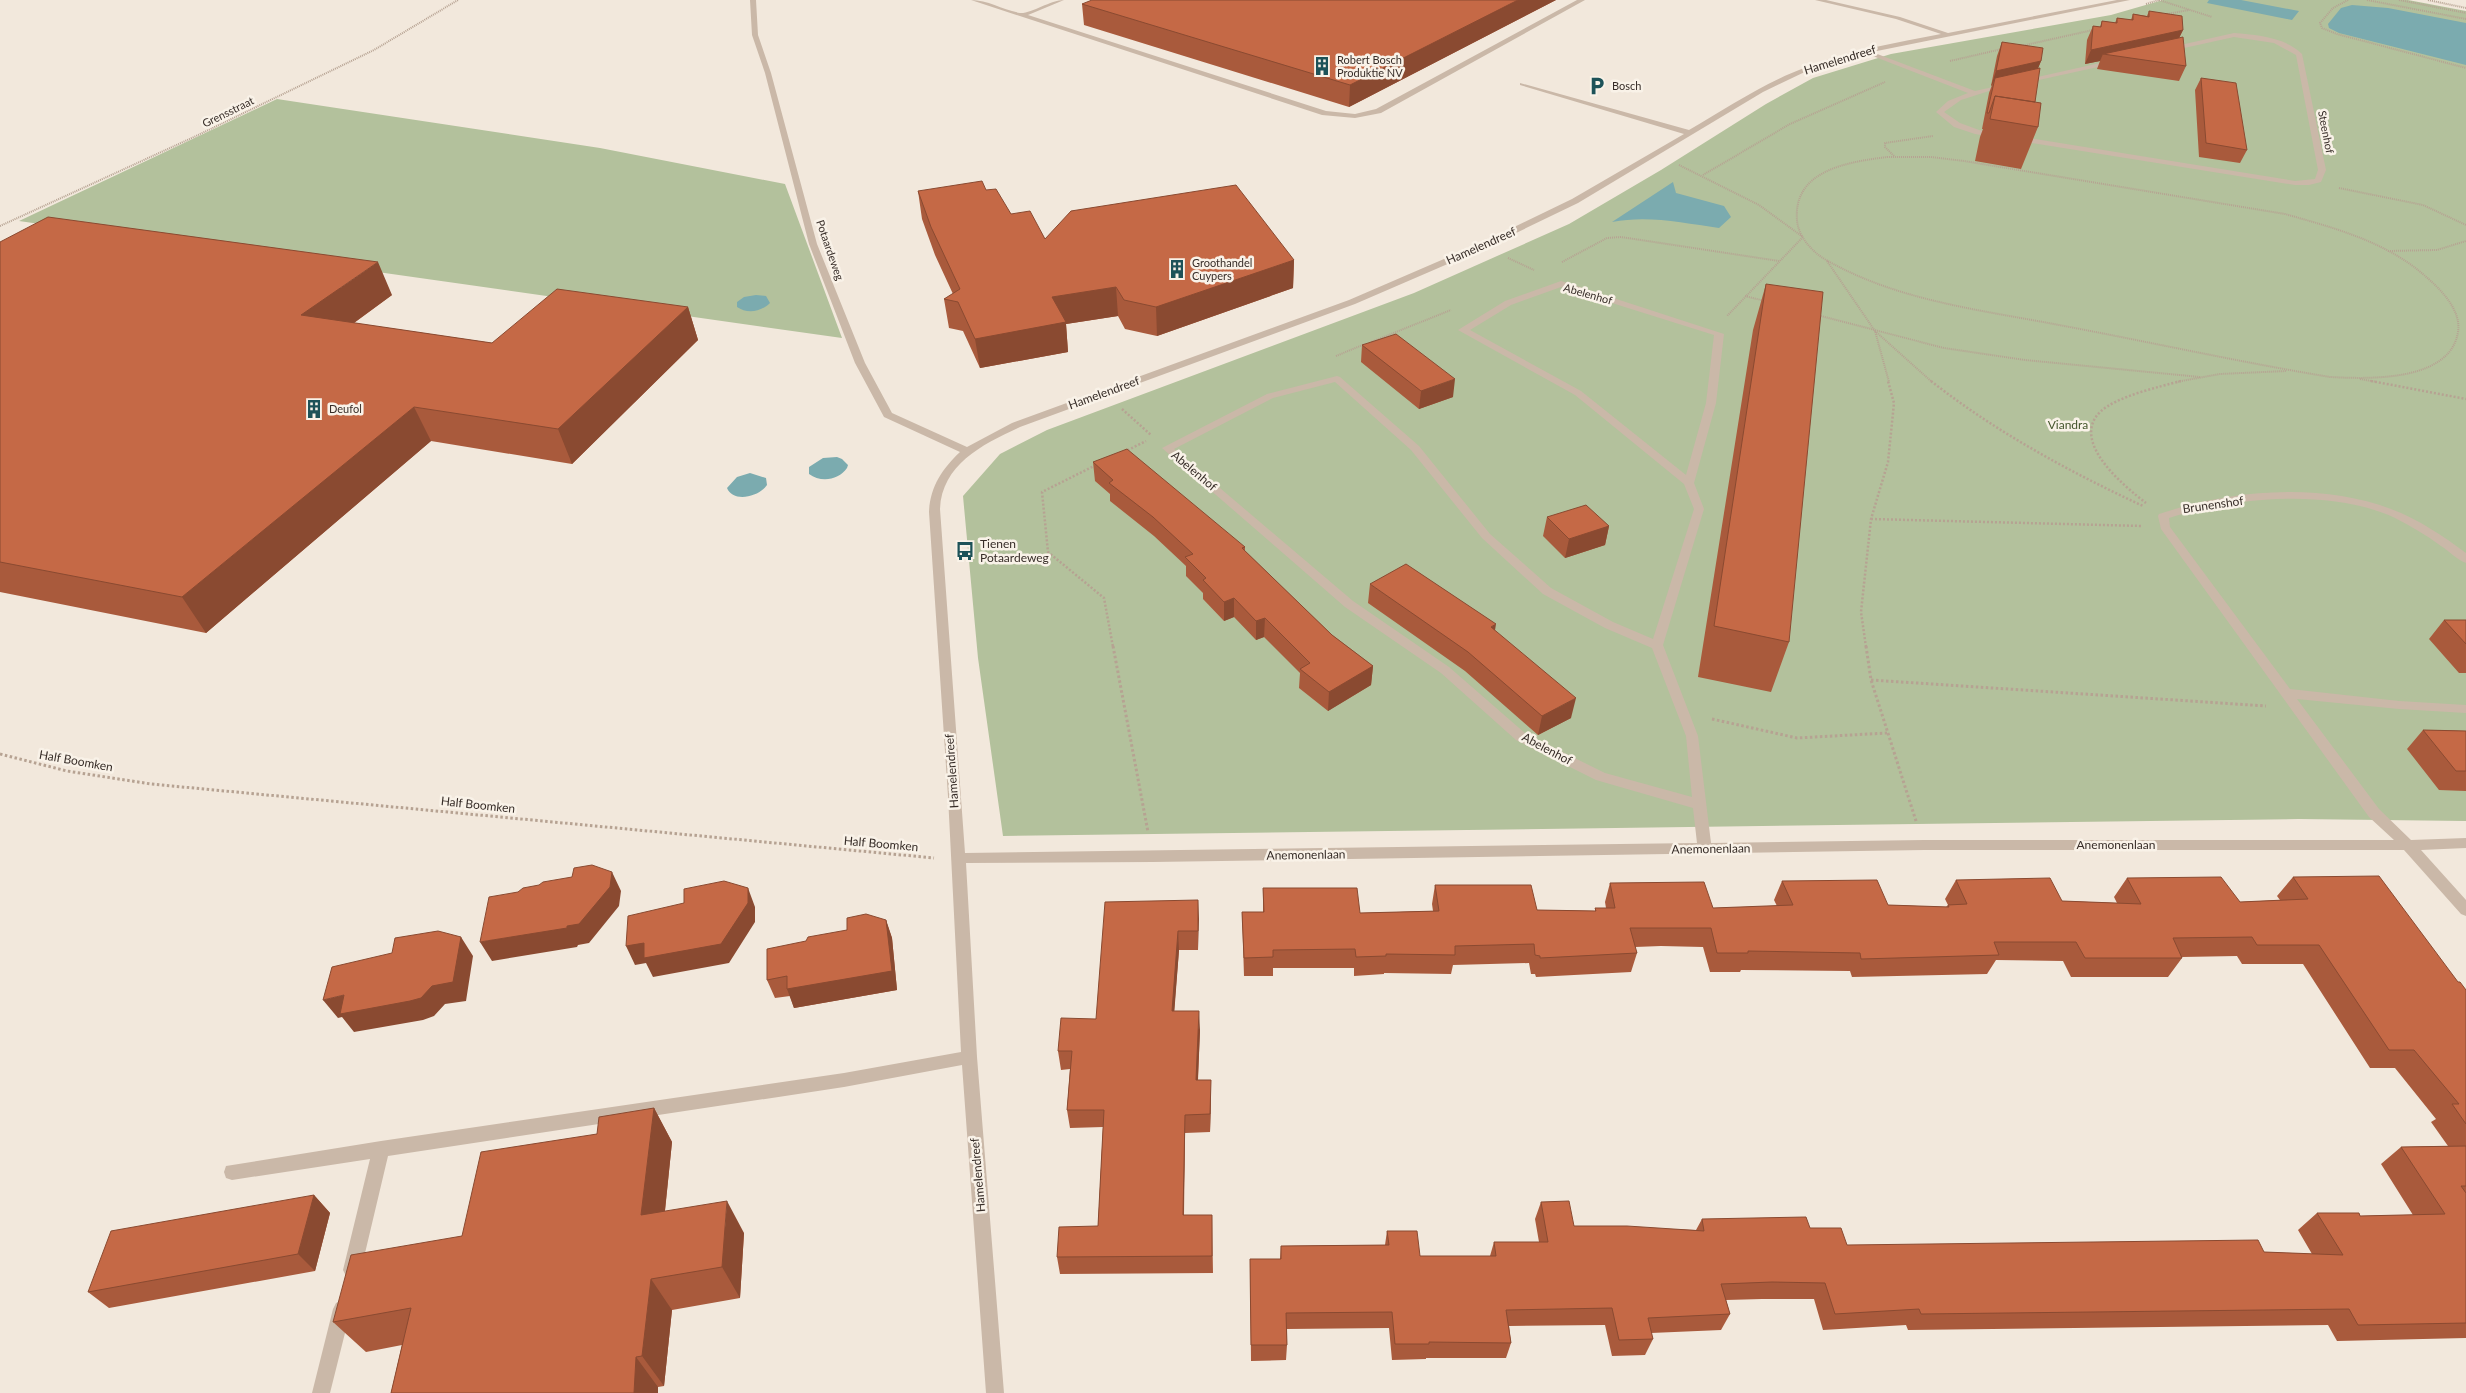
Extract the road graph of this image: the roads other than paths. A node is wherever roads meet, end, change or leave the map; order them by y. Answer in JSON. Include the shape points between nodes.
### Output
{"nodes":[{"id":1,"x":753,"y":0,"type":"edge"},
{"id":2,"x":974,"y":0,"type":"edge"},
{"id":3,"x":1061,"y":0,"type":"edge"},
{"id":4,"x":1582,"y":0,"type":"edge"},
{"id":5,"x":1818,"y":0,"type":"edge"},
{"id":6,"x":2127,"y":0,"type":"edge"},
{"id":7,"x":1023,"y":15,"type":"junction"},
{"id":8,"x":1946,"y":34,"type":"junction"},
{"id":9,"x":1865,"y":51,"type":"junction"},
{"id":10,"x":1522,"y":84,"type":"dead end"},
{"id":11,"x":1975,"y":93,"type":"junction"},
{"id":12,"x":1690,"y":133,"type":"junction"},
{"id":13,"x":968,"y":452,"type":"junction"},
{"id":14,"x":1689,"y":483,"type":"junction"},
{"id":15,"x":2466,"y":559,"type":"edge"},
{"id":16,"x":1657,"y":645,"type":"junction"},
{"id":17,"x":2285,"y":693,"type":"junction"},
{"id":18,"x":2466,"y":709,"type":"edge"},
{"id":19,"x":1699,"y":804,"type":"junction"},
{"id":20,"x":2466,"y":843,"type":"edge"},
{"id":21,"x":2408,"y":845,"type":"junction"},
{"id":22,"x":1705,"y":849,"type":"junction"},
{"id":23,"x":957,"y":858,"type":"junction"},
{"id":24,"x":2466,"y":910,"type":"edge"},
{"id":25,"x":969,"y":1057,"type":"junction"},
{"id":26,"x":381,"y":1149,"type":"junction"},
{"id":27,"x":232,"y":1172,"type":"dead end"},
{"id":28,"x":321,"y":1393,"type":"edge"},
{"id":29,"x":995,"y":1393,"type":"edge"}],
"edges":[{"from":1,"to":13,"type":"street","name":"Potaardeweg","via":[[755,35],[813,244],[860,363],[888,414]]},
{"from":2,"to":7,"type":"street"},
{"from":3,"to":7,"type":"street"},
{"from":4,"to":7,"type":"street","via":[[1378,111],[1355,116],[1325,113]]},
{"from":5,"to":8,"type":"street","via":[[1898,18]]},
{"from":6,"to":8,"type":"street","name":"Hamelendreef"},
{"from":8,"to":9,"type":"street","name":"Hamelendreef"},
{"from":9,"to":11,"type":"street"},
{"from":9,"to":12,"type":"street","name":"Hamelendreef","via":[[1781,80]]},
{"from":10,"to":12,"type":"street"},
{"from":11,"to":11,"type":"street","name":"Steenhof","via":[[2223,36],[2274,41],[2299,54],[2322,170],[2318,180],[2309,183],[1978,132],[1957,125],[1940,112],[1943,107]]},
{"from":12,"to":13,"type":"street","name":"Hamelendreef","via":[[1549,216],[1466,253],[1352,302],[1016,425]]},
{"from":13,"to":23,"type":"street","name":"Hamelendreef","via":[[947,472],[935,503]]},
{"from":14,"to":14,"type":"street","name":"Abelenhof","via":[[1578,394],[1463,330],[1508,303],[1561,284],[1720,334],[1711,403]]},
{"from":14,"to":16,"type":"street","via":[[1699,509]]},
{"from":15,"to":17,"type":"street","name":"Brunenshof","via":[[2421,528],[2387,510],[2349,499],[2286,497],[2227,501],[2186,506],[2164,521]]},
{"from":16,"to":19,"type":"street","via":[[1692,736]]},
{"from":16,"to":19,"type":"street","name":"Abelenhof","via":[[1608,625],[1547,591],[1486,536],[1415,448],[1337,379],[1270,396],[1167,448],[1350,604],[1445,670],[1522,737],[1601,777]]},
{"from":17,"to":18,"type":"street"},
{"from":17,"to":21,"type":"street","via":[[2374,813]]},
{"from":19,"to":22,"type":"street"},
{"from":20,"to":21,"type":"street","name":"Anemonenlaan"},
{"from":21,"to":22,"type":"street","name":"Anemonenlaan","via":[[1924,845]]},
{"from":21,"to":24,"type":"street"},
{"from":22,"to":23,"type":"street","name":"Anemonenlaan"},
{"from":23,"to":25,"type":"street","name":"Hamelendreef"},
{"from":25,"to":26,"type":"street","via":[[844,1080]]},
{"from":25,"to":29,"type":"street","name":"Hamelendreef"},
{"from":26,"to":27,"type":"street"},
{"from":26,"to":28,"type":"street"}]}
